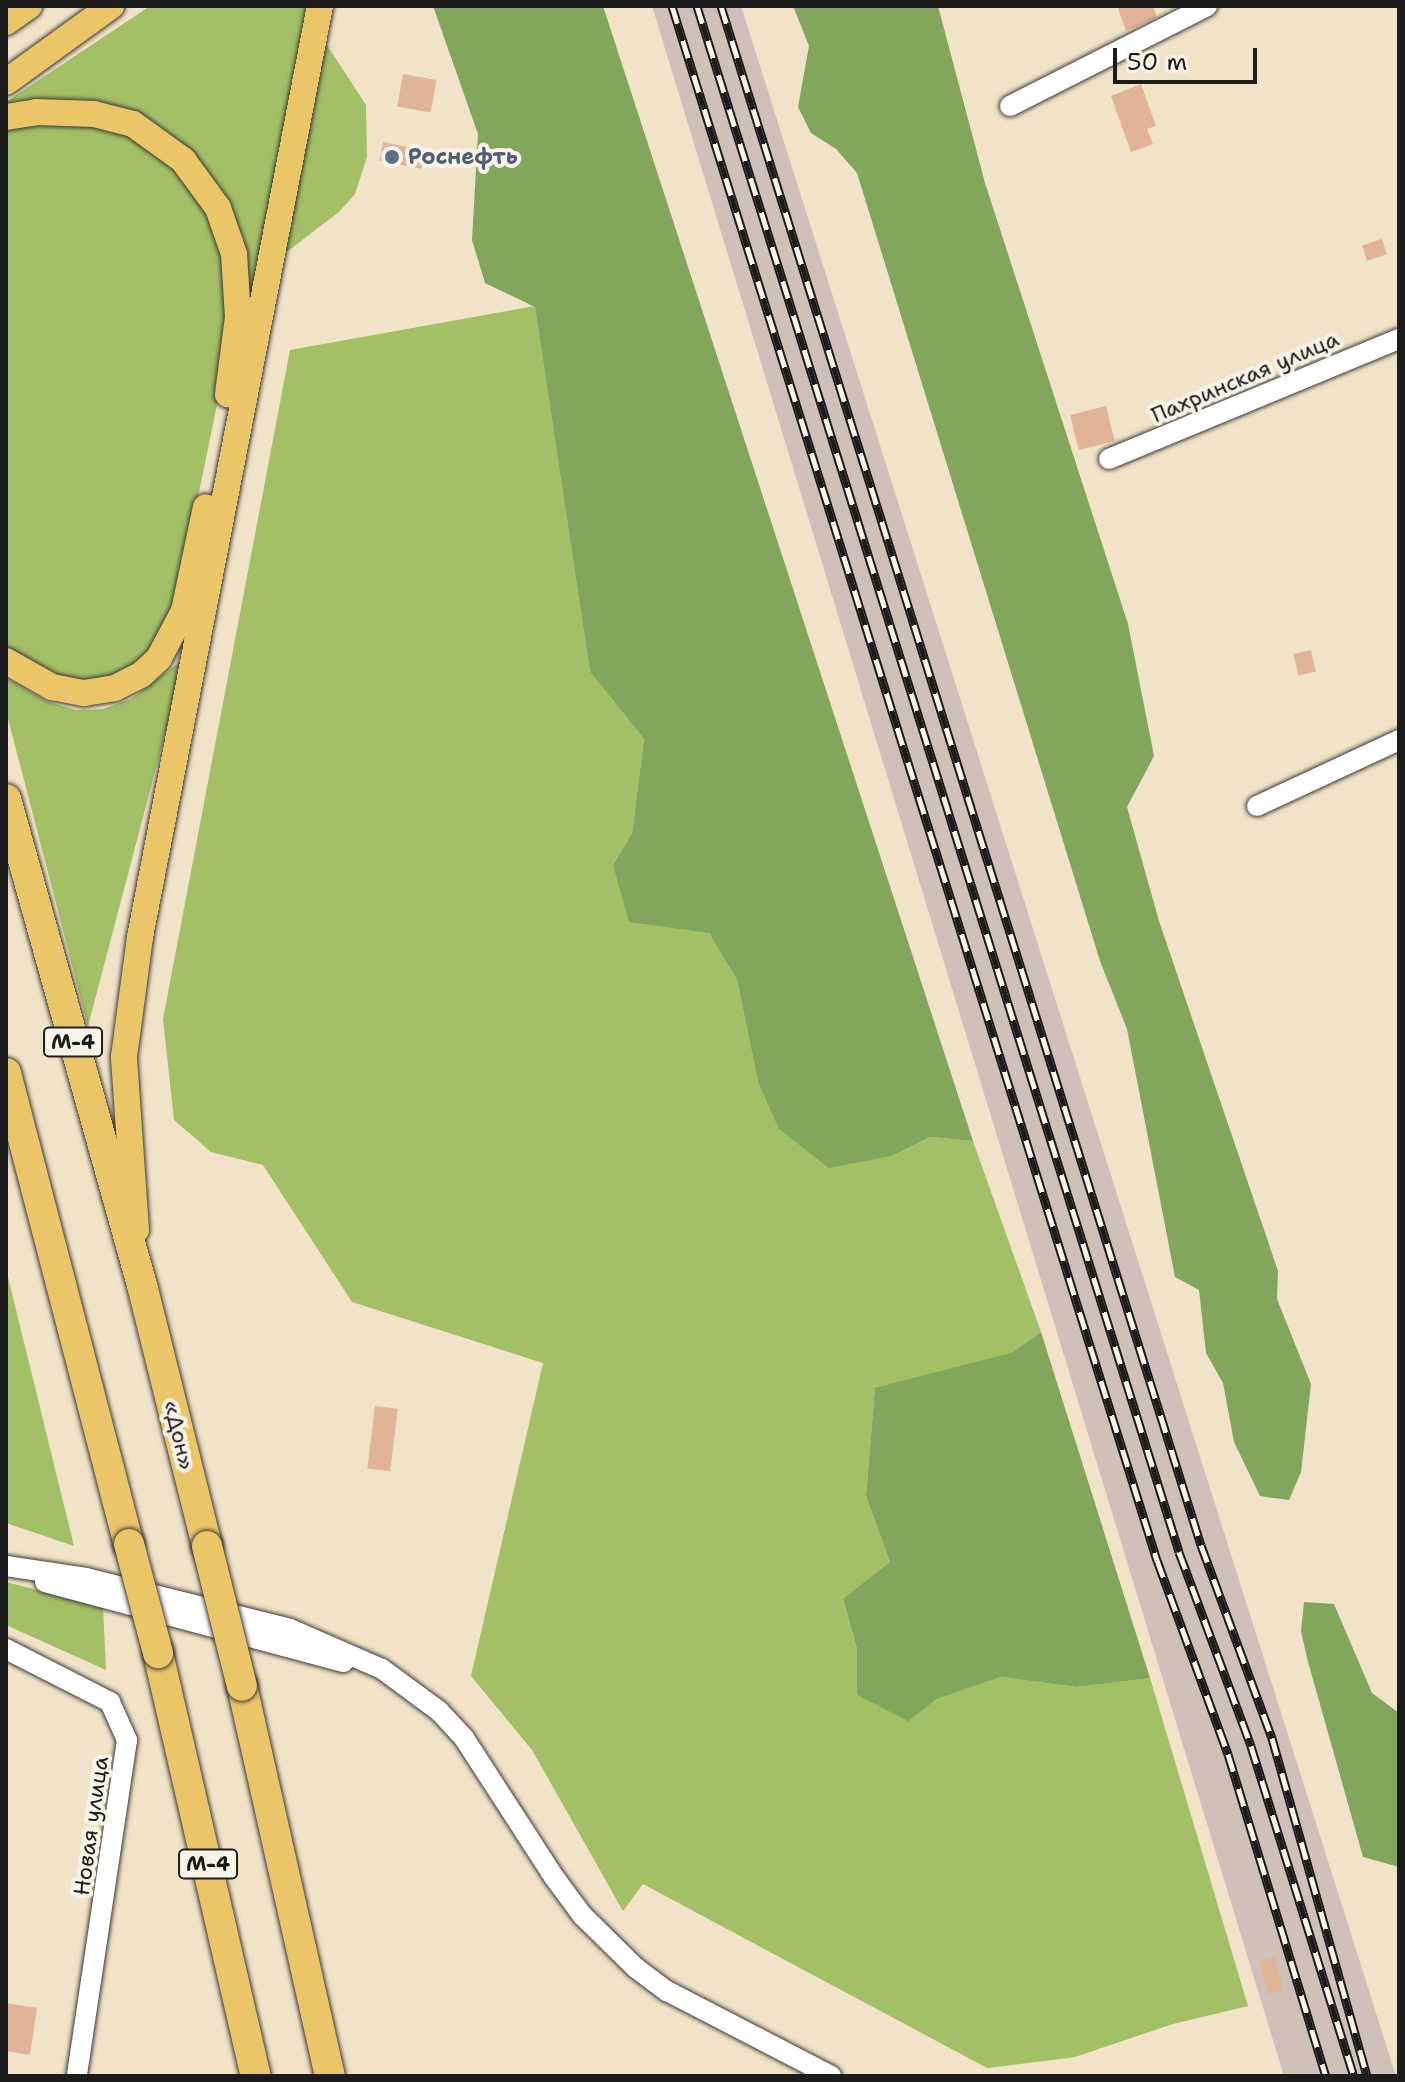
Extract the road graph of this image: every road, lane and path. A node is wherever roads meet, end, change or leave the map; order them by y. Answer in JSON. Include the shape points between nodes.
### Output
{"nodes":[{"id":1,"x":14,"y":6,"type":"edge"},
{"id":2,"x":29,"y":6,"type":"edge"},
{"id":3,"x":111,"y":6,"type":"edge"},
{"id":4,"x":320,"y":6,"type":"edge"},
{"id":5,"x":1207,"y":6,"type":"edge"},
{"id":6,"x":6,"y":20,"type":"edge"},
{"id":7,"x":6,"y":82,"type":"edge"},
{"id":8,"x":1010,"y":106,"type":"dead end"},
{"id":9,"x":6,"y":117,"type":"edge"},
{"id":10,"x":1399,"y":339,"type":"edge"},
{"id":11,"x":1109,"y":459,"type":"dead end"},
{"id":12,"x":6,"y":661,"type":"edge"},
{"id":13,"x":1399,"y":740,"type":"edge"},
{"id":14,"x":6,"y":799,"type":"edge"},
{"id":15,"x":1257,"y":806,"type":"dead end"},
{"id":16,"x":6,"y":1073,"type":"edge"},
{"id":17,"x":142,"y":1285,"type":"junction"},
{"id":18,"x":6,"y":1567,"type":"edge"},
{"id":19,"x":6,"y":1649,"type":"edge"},
{"id":20,"x":77,"y":2076,"type":"edge"},
{"id":21,"x":256,"y":2076,"type":"edge"},
{"id":22,"x":330,"y":2076,"type":"edge"},
{"id":23,"x":831,"y":2076,"type":"edge"}],
"edges":[{"from":1,"to":6,"type":"main road"},
{"from":2,"to":6,"type":"main road"},
{"from":3,"to":7,"type":"main road"},
{"from":4,"to":17,"type":"main road","via":[[138,951],[124,1057]]},
{"from":5,"to":8,"type":"street"},
{"from":9,"to":12,"type":"main road","via":[[94,114],[133,124],[161,140],[203,185],[227,227],[238,317],[234,366],[184,611],[159,658],[115,688],[84,693],[52,687]]},
{"from":10,"to":11,"type":"street","name":"Пахринская улица"},
{"from":13,"to":15,"type":"street"},
{"from":14,"to":17,"type":"highway","name":"«Дон»","number":"М-4"},
{"from":16,"to":21,"type":"highway","number":"М-4","bridge":true,"via":[[158,1653]]},
{"from":17,"to":22,"type":"highway","name":"«Дон»","number":"М-4","bridge":true,"via":[[242,1686]]},
{"from":18,"to":23,"type":"street","via":[[106,1601],[320,1654],[409,1688],[464,1738],[582,1915],[636,1968],[667,1991]]},
{"from":19,"to":20,"type":"street","name":"Новая улица","via":[[110,1702],[127,1740]]}]}
